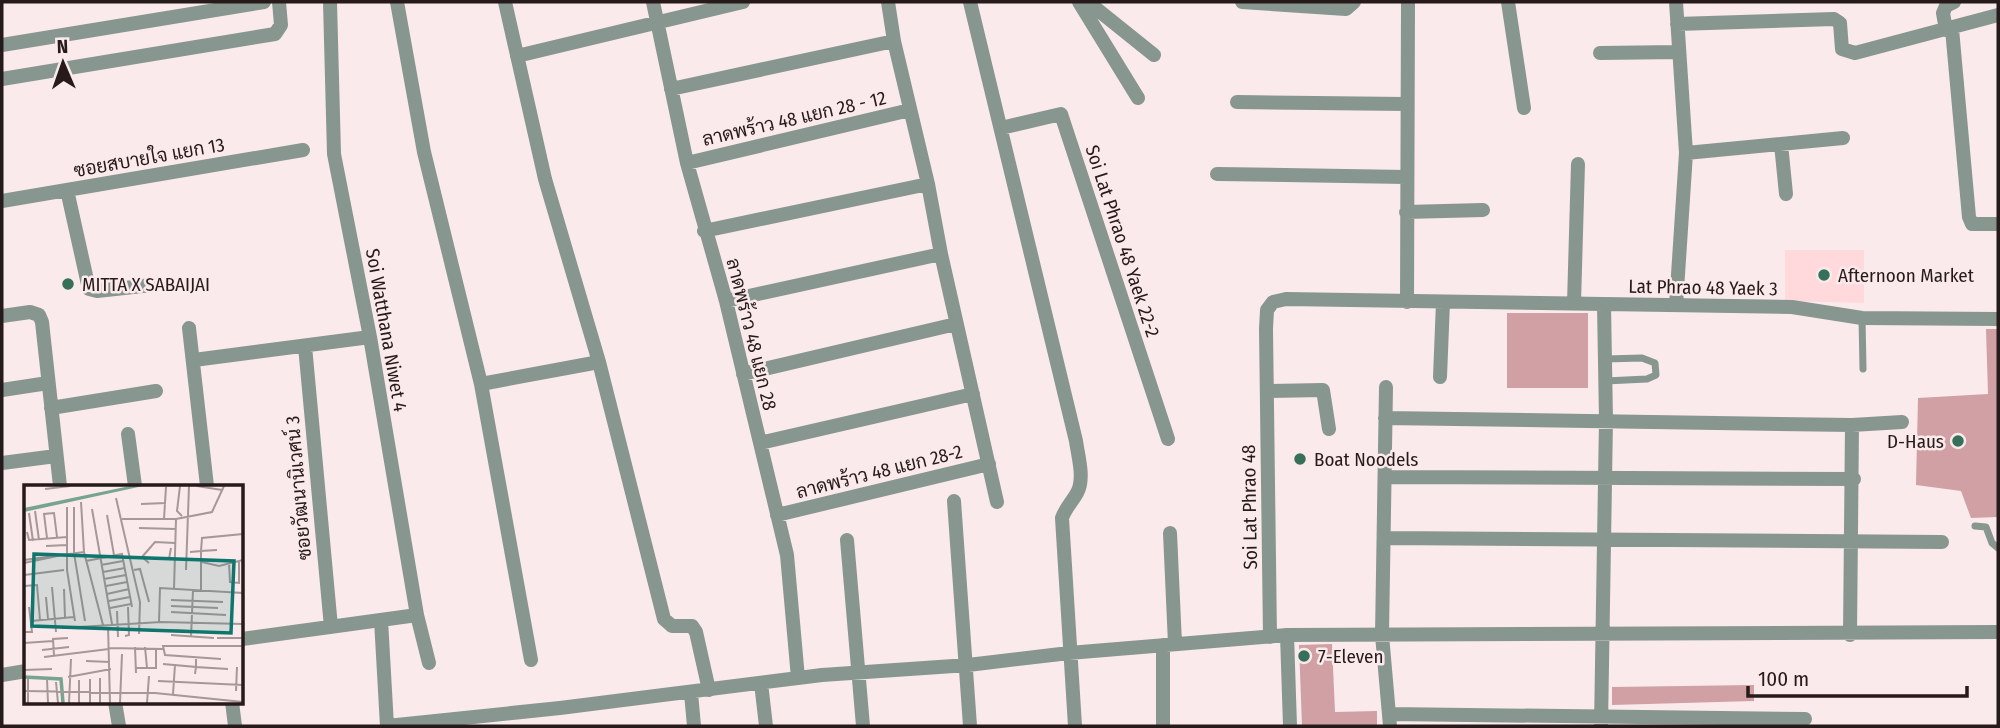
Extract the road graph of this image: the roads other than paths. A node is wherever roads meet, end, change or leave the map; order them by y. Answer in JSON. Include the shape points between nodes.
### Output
{"nodes":[{"id":1,"x":264,"y":2,"type":"edge"},
{"id":2,"x":279,"y":2,"type":"edge"},
{"id":3,"x":330,"y":2,"type":"edge"},
{"id":4,"x":397,"y":2,"type":"edge"},
{"id":5,"x":505,"y":2,"type":"edge"},
{"id":6,"x":653,"y":2,"type":"edge"},
{"id":7,"x":743,"y":2,"type":"edge"},
{"id":8,"x":888,"y":2,"type":"edge"},
{"id":9,"x":970,"y":2,"type":"edge"},
{"id":10,"x":1079,"y":2,"type":"edge"},
{"id":11,"x":1088,"y":2,"type":"edge"},
{"id":12,"x":1242,"y":2,"type":"edge"},
{"id":13,"x":1354,"y":2,"type":"edge"},
{"id":14,"x":1408,"y":2,"type":"edge"},
{"id":15,"x":1508,"y":2,"type":"edge"},
{"id":16,"x":1676,"y":2,"type":"edge"},
{"id":17,"x":1954,"y":2,"type":"edge"},
{"id":18,"x":1998,"y":15,"type":"edge"},
{"id":19,"x":657,"y":22,"type":"junction"},
{"id":20,"x":1677,"y":24,"type":"junction"},
{"id":21,"x":1949,"y":29,"type":"junction"},
{"id":22,"x":894,"y":41,"type":"junction"},
{"id":23,"x":2,"y":45,"type":"edge"},
{"id":24,"x":1679,"y":52,"type":"junction"},
{"id":25,"x":1600,"y":53,"type":"dead end"},
{"id":26,"x":517,"y":55,"type":"junction"},
{"id":27,"x":1154,"y":55,"type":"dead end"},
{"id":28,"x":2,"y":79,"type":"edge"},
{"id":29,"x":671,"y":89,"type":"junction"},
{"id":30,"x":1138,"y":98,"type":"dead end"},
{"id":31,"x":1237,"y":102,"type":"dead end"},
{"id":32,"x":1405,"y":104,"type":"junction"},
{"id":33,"x":1524,"y":108,"type":"dead end"},
{"id":34,"x":911,"y":110,"type":"junction"},
{"id":35,"x":1001,"y":128,"type":"junction"},
{"id":36,"x":1843,"y":138,"type":"dead end"},
{"id":37,"x":1781,"y":144,"type":"junction"},
{"id":38,"x":303,"y":150,"type":"dead end"},
{"id":39,"x":1685,"y":153,"type":"junction"},
{"id":40,"x":687,"y":163,"type":"junction"},
{"id":41,"x":1578,"y":164,"type":"dead end"},
{"id":42,"x":1217,"y":174,"type":"dead end"},
{"id":43,"x":1406,"y":177,"type":"junction"},
{"id":44,"x":929,"y":184,"type":"junction"},
{"id":45,"x":67,"y":190,"type":"junction"},
{"id":46,"x":1786,"y":194,"type":"dead end"},
{"id":47,"x":2,"y":201,"type":"edge"},
{"id":48,"x":1483,"y":210,"type":"dead end"},
{"id":49,"x":1406,"y":212,"type":"junction"},
{"id":50,"x":1998,"y":224,"type":"edge"},
{"id":51,"x":704,"y":231,"type":"junction"},
{"id":52,"x":941,"y":254,"type":"junction"},
{"id":53,"x":152,"y":285,"type":"dead end"},
{"id":54,"x":726,"y":301,"type":"junction"},
{"id":55,"x":1407,"y":302,"type":"junction"},
{"id":56,"x":1443,"y":302,"type":"junction"},
{"id":57,"x":1574,"y":303,"type":"junction"},
{"id":58,"x":1604,"y":305,"type":"junction"},
{"id":59,"x":1676,"y":305,"type":"junction"},
{"id":60,"x":2,"y":316,"type":"edge"},
{"id":61,"x":1862,"y":318,"type":"junction"},
{"id":62,"x":1998,"y":319,"type":"edge"},
{"id":63,"x":956,"y":324,"type":"junction"},
{"id":64,"x":189,"y":328,"type":"dead end"},
{"id":65,"x":370,"y":337,"type":"junction"},
{"id":66,"x":304,"y":346,"type":"junction"},
{"id":67,"x":1604,"y":359,"type":"junction"},
{"id":68,"x":194,"y":360,"type":"junction"},
{"id":69,"x":599,"y":362,"type":"junction"},
{"id":70,"x":1863,"y":369,"type":"dead end"},
{"id":71,"x":743,"y":374,"type":"junction"},
{"id":72,"x":1440,"y":377,"type":"dead end"},
{"id":73,"x":1605,"y":381,"type":"junction"},
{"id":74,"x":48,"y":383,"type":"junction"},
{"id":75,"x":481,"y":384,"type":"junction"},
{"id":76,"x":1386,"y":387,"type":"dead end"},
{"id":77,"x":2,"y":390,"type":"edge"},
{"id":78,"x":156,"y":391,"type":"dead end"},
{"id":79,"x":1267,"y":391,"type":"junction"},
{"id":80,"x":973,"y":394,"type":"junction"},
{"id":81,"x":51,"y":408,"type":"junction"},
{"id":82,"x":1385,"y":418,"type":"junction"},
{"id":83,"x":1606,"y":420,"type":"junction"},
{"id":84,"x":1902,"y":422,"type":"dead end"},
{"id":85,"x":1852,"y":425,"type":"junction"},
{"id":86,"x":1329,"y":429,"type":"dead end"},
{"id":87,"x":128,"y":433,"type":"dead end"},
{"id":88,"x":1168,"y":439,"type":"dead end"},
{"id":89,"x":760,"y":443,"type":"junction"},
{"id":90,"x":56,"y":456,"type":"junction"},
{"id":91,"x":2,"y":463,"type":"edge"},
{"id":92,"x":989,"y":464,"type":"junction"},
{"id":93,"x":1385,"y":477,"type":"junction"},
{"id":94,"x":1604,"y":479,"type":"junction"},
{"id":95,"x":1854,"y":479,"type":"junction"},
{"id":96,"x":60,"y":485,"type":"edge"},
{"id":97,"x":135,"y":485,"type":"edge"},
{"id":98,"x":207,"y":485,"type":"edge"},
{"id":99,"x":954,"y":501,"type":"dead end"},
{"id":100,"x":997,"y":502,"type":"dead end"},
{"id":101,"x":777,"y":515,"type":"junction"},
{"id":102,"x":1975,"y":526,"type":"dead end"},
{"id":103,"x":1170,"y":534,"type":"dead end"},
{"id":104,"x":1604,"y":537,"type":"junction"},
{"id":105,"x":1385,"y":538,"type":"junction"},
{"id":106,"x":847,"y":540,"type":"dead end"},
{"id":107,"x":1852,"y":540,"type":"junction"},
{"id":108,"x":1942,"y":542,"type":"dead end"},
{"id":109,"x":1998,"y":548,"type":"edge"},
{"id":110,"x":417,"y":615,"type":"junction"},
{"id":111,"x":380,"y":620,"type":"junction"},
{"id":112,"x":331,"y":627,"type":"junction"},
{"id":113,"x":1998,"y":632,"type":"edge"},
{"id":114,"x":1602,"y":633,"type":"junction"},
{"id":115,"x":1287,"y":635,"type":"junction"},
{"id":116,"x":1382,"y":635,"type":"junction"},
{"id":117,"x":1850,"y":635,"type":"junction"},
{"id":118,"x":1270,"y":638,"type":"junction"},
{"id":119,"x":243,"y":639,"type":"edge"},
{"id":120,"x":1169,"y":645,"type":"junction"},
{"id":121,"x":1069,"y":653,"type":"junction"},
{"id":122,"x":531,"y":660,"type":"dead end"},
{"id":123,"x":429,"y":663,"type":"dead end"},
{"id":124,"x":968,"y":665,"type":"junction"},
{"id":125,"x":24,"y":671,"type":"edge"},
{"id":126,"x":859,"y":672,"type":"junction"},
{"id":127,"x":2,"y":675,"type":"edge"},
{"id":128,"x":798,"y":677,"type":"junction"},
{"id":129,"x":761,"y":683,"type":"junction"},
{"id":130,"x":709,"y":690,"type":"junction"},
{"id":131,"x":691,"y":693,"type":"junction"},
{"id":132,"x":115,"y":704,"type":"edge"},
{"id":133,"x":232,"y":704,"type":"edge"},
{"id":134,"x":1805,"y":719,"type":"dead end"},
{"id":135,"x":1389,"y":720,"type":"edge"},
{"id":136,"x":1601,"y":721,"type":"edge"},
{"id":137,"x":118,"y":726,"type":"edge"},
{"id":138,"x":235,"y":726,"type":"edge"},
{"id":139,"x":387,"y":726,"type":"edge"},
{"id":140,"x":694,"y":726,"type":"edge"},
{"id":141,"x":766,"y":726,"type":"edge"},
{"id":142,"x":863,"y":726,"type":"edge"},
{"id":143,"x":970,"y":726,"type":"edge"},
{"id":144,"x":1075,"y":726,"type":"edge"},
{"id":145,"x":1163,"y":726,"type":"edge"},
{"id":146,"x":1290,"y":726,"type":"edge"}],
"edges":[{"from":1,"to":23,"type":"street"},
{"from":2,"to":28,"type":"street","via":[[281,25],[275,34]]},
{"from":3,"to":65,"type":"street","name":"Soi Watthana Niwet 4","via":[[334,154]]},
{"from":4,"to":75,"type":"street","via":[[424,152]]},
{"from":5,"to":26,"type":"street"},
{"from":6,"to":19,"type":"street","name":"ลาดพร้าว 48 แยก 28"},
{"from":7,"to":19,"type":"street"},
{"from":8,"to":22,"type":"street"},
{"from":9,"to":35,"type":"street"},
{"from":10,"to":30,"type":"street"},
{"from":11,"to":27,"type":"street"},
{"from":12,"to":13,"type":"street","via":[[1346,9]]},
{"from":14,"to":32,"type":"street"},
{"from":15,"to":33,"type":"street"},
{"from":16,"to":20,"type":"street"},
{"from":17,"to":21,"type":"street","via":[[1943,13]]},
{"from":18,"to":21,"type":"street"},
{"from":19,"to":26,"type":"street"},
{"from":19,"to":29,"type":"street","name":"ลาดพร้าว 48 แยก 28"},
{"from":20,"to":21,"type":"street","via":[[1834,19],[1840,23],[1842,49],[1847,53]]},
{"from":20,"to":24,"type":"street"},
{"from":21,"to":50,"type":"street","via":[[1969,217],[1972,224],[1980,226]]},
{"from":22,"to":29,"type":"street"},
{"from":22,"to":34,"type":"street"},
{"from":24,"to":25,"type":"street"},
{"from":24,"to":39,"type":"street"},
{"from":26,"to":69,"type":"street","via":[[545,179]]},
{"from":29,"to":40,"type":"street","name":"ลาดพร้าว 48 แยก 28"},
{"from":31,"to":32,"type":"street"},
{"from":32,"to":43,"type":"street"},
{"from":34,"to":40,"type":"street","name":"ลาดพร้าว 48 แยก 28 - 12"},
{"from":34,"to":44,"type":"street"},
{"from":35,"to":88,"type":"street","name":"Soi Lat Phrao 48 Yaek 22-2","via":[[1061,114]]},
{"from":35,"to":121,"type":"street","via":[[1076,441],[1078,492],[1062,518]]},
{"from":36,"to":37,"type":"street"},
{"from":37,"to":39,"type":"street"},
{"from":37,"to":46,"type":"street"},
{"from":38,"to":45,"type":"street","name":"ซอยสบายใจ แยก 13"},
{"from":39,"to":59,"type":"street"},
{"from":40,"to":51,"type":"street","name":"ลาดพร้าว 48 แยก 28"},
{"from":41,"to":57,"type":"street"},
{"from":42,"to":43,"type":"street"},
{"from":43,"to":49,"type":"street"},
{"from":44,"to":51,"type":"street"},
{"from":44,"to":52,"type":"street"},
{"from":45,"to":47,"type":"street","name":"ซอยสบายใจ แยก 13"},
{"from":45,"to":53,"type":"street","via":[[89,289],[97,292]]},
{"from":48,"to":49,"type":"street"},
{"from":49,"to":55,"type":"street"},
{"from":51,"to":54,"type":"street","name":"ลาดพร้าว 48 แยก 28"},
{"from":52,"to":54,"type":"street"},
{"from":52,"to":63,"type":"street"},
{"from":54,"to":71,"type":"street","name":"ลาดพร้าว 48 แยก 28"},
{"from":55,"to":56,"type":"street","name":"Lat Phrao 48 Yaek 3"},
{"from":55,"to":79,"type":"street","name":"Soi Lat Phrao 48","via":[[1273,302],[1267,319]]},
{"from":56,"to":57,"type":"street","name":"Lat Phrao 48 Yaek 3"},
{"from":56,"to":72,"type":"street"},
{"from":57,"to":58,"type":"street","name":"Lat Phrao 48 Yaek 3"},
{"from":58,"to":59,"type":"street","name":"Lat Phrao 48 Yaek 3"},
{"from":58,"to":67,"type":"street"},
{"from":59,"to":61,"type":"street","name":"Lat Phrao 48 Yaek 3","via":[[1792,307]]},
{"from":60,"to":74,"type":"street","via":[[39,315]]},
{"from":61,"to":62,"type":"street","name":"Lat Phrao 48 Yaek 3"},
{"from":61,"to":70,"type":"lane"},
{"from":63,"to":71,"type":"street"},
{"from":63,"to":80,"type":"street"},
{"from":64,"to":68,"type":"street"},
{"from":65,"to":66,"type":"street"},
{"from":65,"to":110,"type":"street","name":"Soi Watthana Niwet 4"},
{"from":66,"to":68,"type":"street"},
{"from":66,"to":112,"type":"street","name":"ซอยวัฒนานิเวศน์ 3"},
{"from":67,"to":73,"type":"street"},
{"from":67,"to":73,"type":"lane","via":[[1642,358],[1655,363],[1657,369],[1656,375],[1647,379]]},
{"from":68,"to":98,"type":"street"},
{"from":69,"to":75,"type":"street"},
{"from":69,"to":130,"type":"street","via":[[664,619],[672,626],[694,628]]},
{"from":71,"to":89,"type":"street","name":"ลาดพร้าว 48 แยก 28"},
{"from":73,"to":83,"type":"street"},
{"from":74,"to":77,"type":"street"},
{"from":74,"to":81,"type":"street"},
{"from":75,"to":122,"type":"street"},
{"from":76,"to":82,"type":"street"},
{"from":78,"to":81,"type":"street"},
{"from":79,"to":86,"type":"street","via":[[1323,390]]},
{"from":79,"to":118,"type":"street","name":"Soi Lat Phrao 48"},
{"from":80,"to":89,"type":"street"},
{"from":80,"to":92,"type":"street"},
{"from":81,"to":90,"type":"street"},
{"from":82,"to":83,"type":"street"},
{"from":82,"to":93,"type":"street"},
{"from":83,"to":85,"type":"street"},
{"from":83,"to":94,"type":"street"},
{"from":84,"to":85,"type":"street"},
{"from":85,"to":95,"type":"street"},
{"from":87,"to":97,"type":"street"},
{"from":89,"to":101,"type":"street","name":"ลาดพร้าว 48 แยก 28"},
{"from":90,"to":91,"type":"street"},
{"from":90,"to":96,"type":"street"},
{"from":92,"to":100,"type":"street"},
{"from":92,"to":101,"type":"street","name":"ลาดพร้าว 48 แยก 28-2"},
{"from":93,"to":94,"type":"street"},
{"from":93,"to":105,"type":"street"},
{"from":94,"to":95,"type":"street"},
{"from":94,"to":104,"type":"street"},
{"from":95,"to":107,"type":"street"},
{"from":99,"to":124,"type":"street"},
{"from":101,"to":128,"type":"street","name":"ลาดพร้าว 48 แยก 28","via":[[789,570]]},
{"from":102,"to":109,"type":"lane","via":[[1986,527]]},
{"from":103,"to":120,"type":"street"},
{"from":104,"to":105,"type":"street"},
{"from":104,"to":107,"type":"street"},
{"from":104,"to":114,"type":"street"},
{"from":105,"to":116,"type":"street"},
{"from":106,"to":126,"type":"street"},
{"from":107,"to":108,"type":"street"},
{"from":107,"to":117,"type":"street"},
{"from":110,"to":111,"type":"street"},
{"from":110,"to":123,"type":"street","name":"Soi Watthana Niwet 4"},
{"from":111,"to":112,"type":"street"},
{"from":111,"to":139,"type":"street"},
{"from":112,"to":119,"type":"street"},
{"from":113,"to":117,"type":"street"},
{"from":114,"to":116,"type":"street"},
{"from":114,"to":117,"type":"street"},
{"from":114,"to":136,"type":"street"},
{"from":115,"to":116,"type":"street"},
{"from":115,"to":118,"type":"street"},
{"from":115,"to":146,"type":"street"},
{"from":116,"to":135,"type":"street"},
{"from":118,"to":120,"type":"street"},
{"from":120,"to":121,"type":"street"},
{"from":120,"to":145,"type":"street"},
{"from":121,"to":124,"type":"street"},
{"from":121,"to":144,"type":"street"},
{"from":124,"to":126,"type":"street"},
{"from":124,"to":143,"type":"street"},
{"from":125,"to":127,"type":"street"},
{"from":126,"to":128,"type":"street"},
{"from":126,"to":142,"type":"street"},
{"from":128,"to":129,"type":"street"},
{"from":129,"to":130,"type":"street"},
{"from":129,"to":141,"type":"street"},
{"from":130,"to":131,"type":"street"},
{"from":131,"to":139,"type":"street"},
{"from":131,"to":140,"type":"street"},
{"from":132,"to":137,"type":"street"},
{"from":133,"to":138,"type":"street"},
{"from":134,"to":136,"type":"street"},
{"from":135,"to":136,"type":"street"}]}
